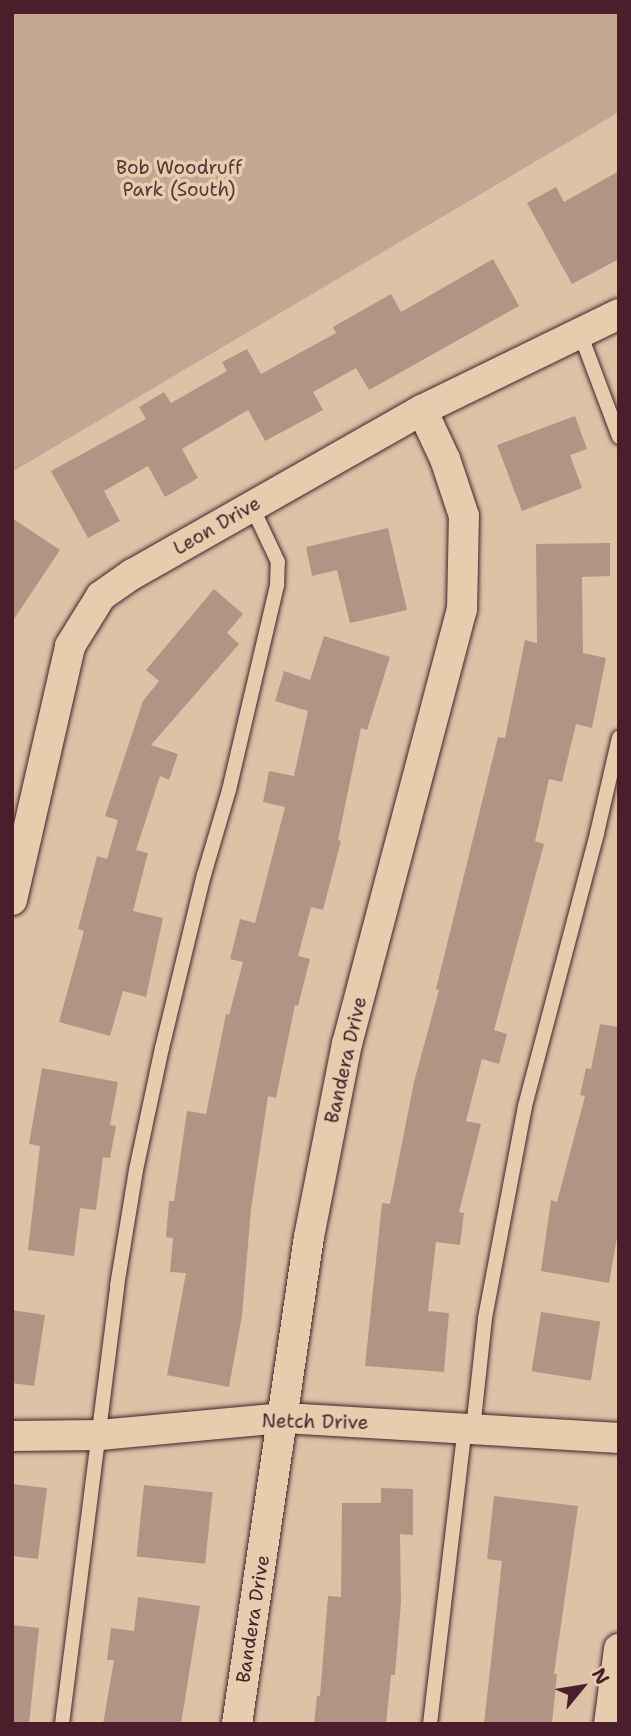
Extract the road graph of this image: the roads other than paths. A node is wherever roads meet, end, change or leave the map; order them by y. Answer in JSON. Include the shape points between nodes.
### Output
{"nodes":[{"id":1,"x":619,"y":314,"type":"edge"},
{"id":2,"x":580,"y":333,"type":"junction"},
{"id":3,"x":422,"y":410,"type":"junction"},
{"id":4,"x":619,"y":437,"type":"edge"},
{"id":5,"x":252,"y":507,"type":"junction"},
{"id":6,"x":619,"y":738,"type":"edge"},
{"id":7,"x":12,"y":900,"type":"edge"},
{"id":8,"x":284,"y":1418,"type":"junction"},
{"id":9,"x":469,"y":1428,"type":"junction"},
{"id":10,"x":100,"y":1435,"type":"junction"},
{"id":11,"x":12,"y":1436,"type":"edge"},
{"id":12,"x":619,"y":1438,"type":"edge"},
{"id":13,"x":619,"y":1648,"type":"edge"},
{"id":14,"x":62,"y":1724,"type":"edge"},
{"id":15,"x":237,"y":1724,"type":"edge"},
{"id":16,"x":429,"y":1724,"type":"edge"},
{"id":17,"x":609,"y":1724,"type":"edge"}],
"edges":[{"from":1,"to":2,"type":"street","name":"Leon Drive"},
{"from":2,"to":3,"type":"street","name":"Leon Drive"},
{"from":2,"to":4,"type":"lane"},
{"from":3,"to":5,"type":"street","name":"Leon Drive"},
{"from":3,"to":8,"type":"street","name":"Bandera Drive","via":[[464,516],[462,610],[347,1044],[309,1237]]},
{"from":5,"to":7,"type":"street","name":"Leon Drive","via":[[101,596],[81,626],[71,646]]},
{"from":5,"to":10,"type":"lane","via":[[278,562],[277,585],[136,1170]]},
{"from":6,"to":9,"type":"lane","via":[[524,1106]]},
{"from":8,"to":9,"type":"street","name":"Netch Drive"},
{"from":8,"to":10,"type":"street","name":"Netch Drive"},
{"from":8,"to":15,"type":"street","name":"Bandera Drive"},
{"from":9,"to":12,"type":"street","name":"Netch Drive"},
{"from":9,"to":16,"type":"lane"},
{"from":10,"to":11,"type":"street","name":"Netch Drive"},
{"from":10,"to":14,"type":"lane"},
{"from":13,"to":17,"type":"street"}]}
